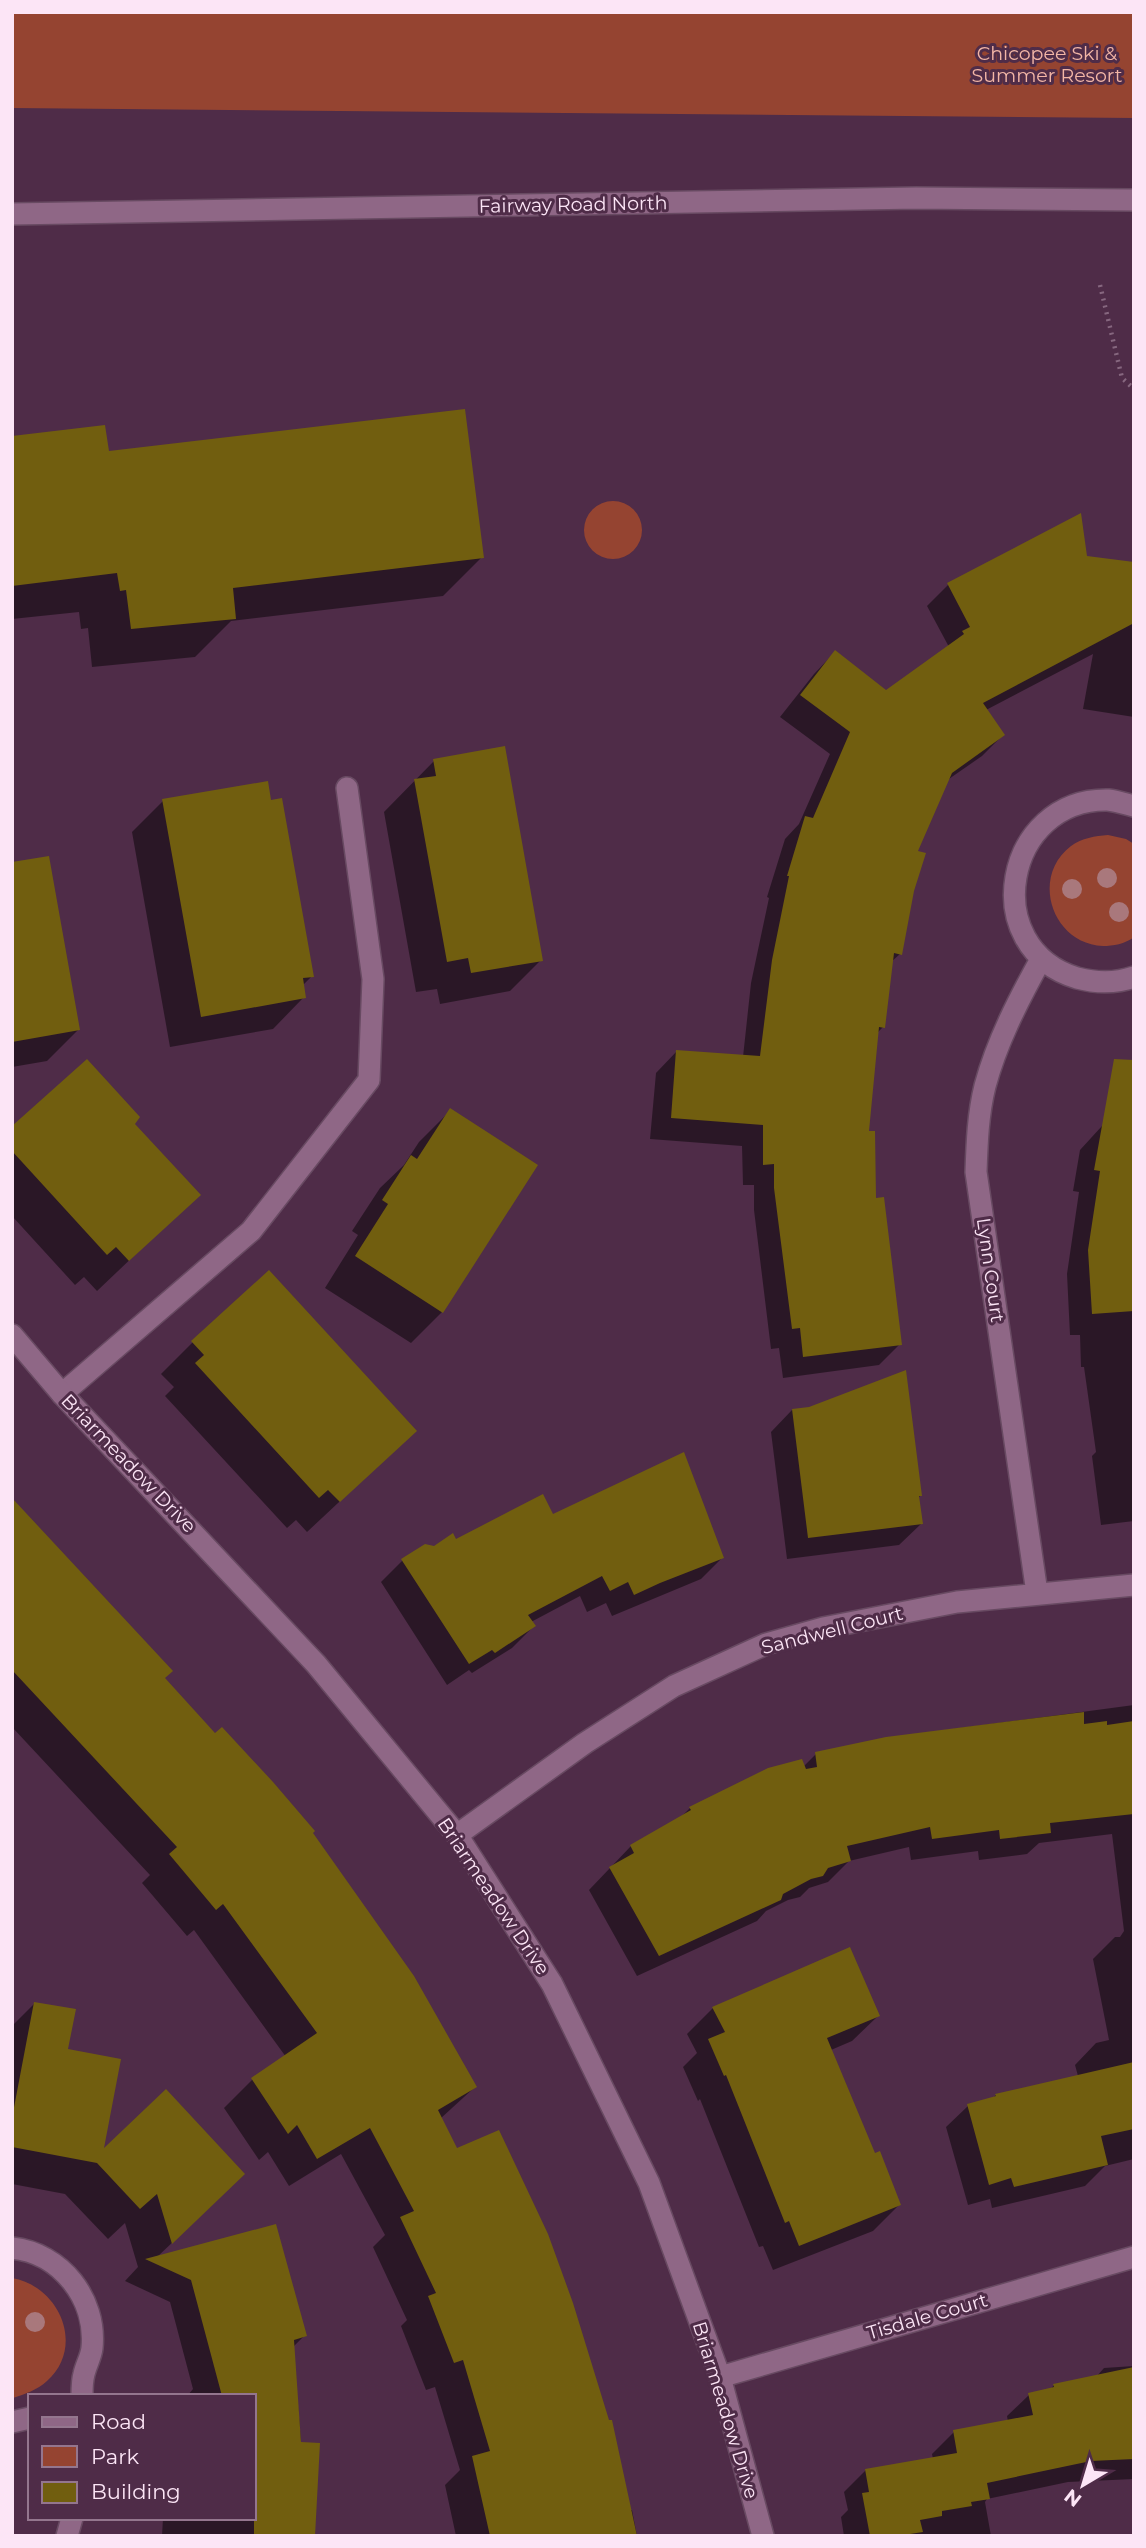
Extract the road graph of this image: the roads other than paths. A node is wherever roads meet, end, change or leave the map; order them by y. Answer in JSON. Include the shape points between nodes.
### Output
{"nodes":[{"id":1,"x":1134,"y":200,"type":"edge"},
{"id":2,"x":12,"y":214,"type":"edge"},
{"id":3,"x":347,"y":788,"type":"dead end"},
{"id":4,"x":1134,"y":806,"type":"edge"},
{"id":5,"x":1041,"y":958,"type":"junction"},
{"id":6,"x":1134,"y":977,"type":"edge"},
{"id":7,"x":12,"y":1335,"type":"edge"},
{"id":8,"x":62,"y":1394,"type":"junction"},
{"id":9,"x":1134,"y":1585,"type":"edge"},
{"id":10,"x":1037,"y":1593,"type":"junction"},
{"id":11,"x":457,"y":1835,"type":"junction"},
{"id":12,"x":12,"y":2248,"type":"edge"},
{"id":13,"x":1134,"y":2257,"type":"edge"},
{"id":14,"x":720,"y":2377,"type":"junction"},
{"id":15,"x":83,"y":2386,"type":"edge"},
{"id":16,"x":763,"y":2536,"type":"edge"}],
"edges":[{"from":1,"to":2,"type":"street","name":"Fairway Road North","via":[[916,198]]},
{"from":3,"to":8,"type":"street","via":[[373,979],[369,1080],[251,1231]]},
{"from":4,"to":5,"type":"street","via":[[1108,800],[1077,804],[1049,819],[1027,842],[1015,871],[1014,903],[1023,933]]},
{"from":5,"to":6,"type":"street","via":[[1065,974],[1093,982]]},
{"from":5,"to":10,"type":"street","name":"Lynn Court","via":[[1017,1002],[985,1086],[976,1172]]},
{"from":7,"to":8,"type":"street","name":"Briarmeadow Drive"},
{"from":8,"to":11,"type":"street","name":"Briarmeadow Drive","via":[[316,1664]]},
{"from":9,"to":10,"type":"street","name":"Sandwell Court"},
{"from":10,"to":11,"type":"street","name":"Sandwell Court","via":[[957,1602],[766,1644],[674,1686]]},
{"from":11,"to":14,"type":"street","name":"Briarmeadow Drive","via":[[552,1984],[643,2170]]},
{"from":12,"to":15,"type":"street","via":[[42,2256],[66,2272],[82,2294],[92,2321],[92,2349]]},
{"from":13,"to":14,"type":"street","name":"Tisdale Court"},
{"from":14,"to":16,"type":"street","name":"Briarmeadow Drive"}]}
